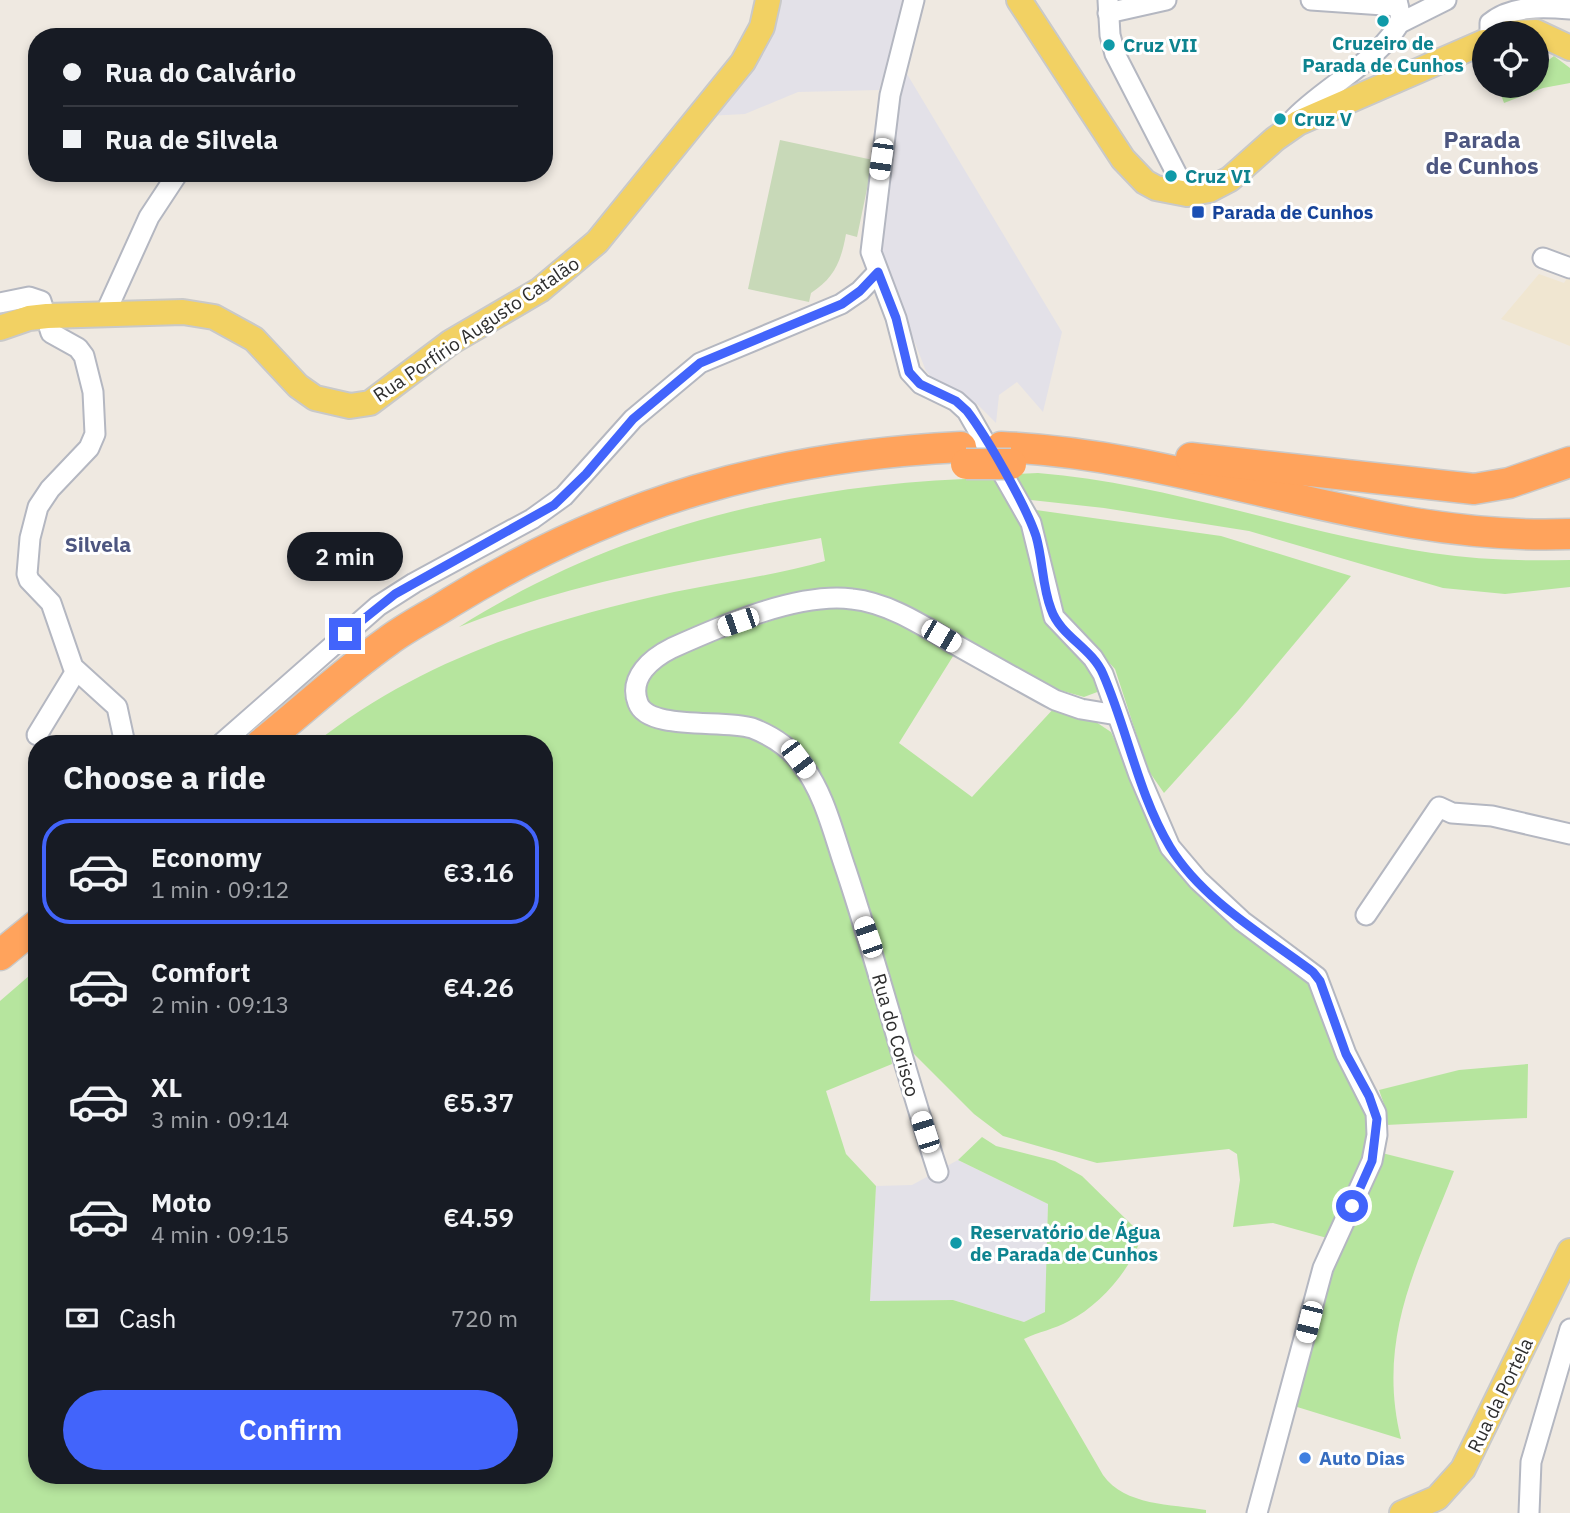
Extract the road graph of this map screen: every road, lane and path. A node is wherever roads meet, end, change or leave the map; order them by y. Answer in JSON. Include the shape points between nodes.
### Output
{"nodes":[{"id":1,"x":768,"y":0,"type":"edge"},
{"id":2,"x":914,"y":0,"type":"edge"},
{"id":3,"x":1018,"y":0,"type":"edge"},
{"id":4,"x":1166,"y":0,"type":"edge"},
{"id":5,"x":1311,"y":0,"type":"edge"},
{"id":6,"x":1446,"y":0,"type":"edge"},
{"id":7,"x":1108,"y":6,"type":"edge"},
{"id":8,"x":1559,"y":6,"type":"edge"},
{"id":9,"x":1398,"y":10,"type":"edge"},
{"id":10,"x":1493,"y":21,"type":"edge"},
{"id":11,"x":1549,"y":38,"type":"edge"},
{"id":12,"x":1472,"y":47,"type":"edge"},
{"id":13,"x":1570,"y":48,"type":"edge"},
{"id":14,"x":1284,"y":131,"type":"junction"},
{"id":15,"x":172,"y":182,"type":"edge"},
{"id":16,"x":1187,"y":194,"type":"junction"},
{"id":17,"x":1543,"y":258,"type":"dead end"},
{"id":18,"x":1570,"y":268,"type":"edge"},
{"id":19,"x":878,"y":272,"type":"junction"},
{"id":20,"x":0,"y":303,"type":"edge"},
{"id":21,"x":105,"y":314,"type":"junction"},
{"id":22,"x":47,"y":316,"type":"junction"},
{"id":23,"x":0,"y":328,"type":"edge"},
{"id":24,"x":1086,"y":454,"type":"junction"},
{"id":25,"x":964,"y":455,"type":"junction"},
{"id":26,"x":1006,"y":455,"type":"junction"},
{"id":27,"x":1570,"y":462,"type":"edge"},
{"id":28,"x":1570,"y":534,"type":"edge"},
{"id":29,"x":1570,"y":542,"type":"edge"},
{"id":30,"x":76,"y":671,"type":"junction"},
{"id":31,"x":1118,"y":715,"type":"junction"},
{"id":32,"x":38,"y":735,"type":"edge"},
{"id":33,"x":123,"y":735,"type":"edge"},
{"id":34,"x":231,"y":735,"type":"edge"},
{"id":35,"x":272,"y":735,"type":"edge"},
{"id":36,"x":292,"y":735,"type":"edge"},
{"id":37,"x":1570,"y":834,"type":"edge"},
{"id":38,"x":1366,"y":915,"type":"dead end"},
{"id":39,"x":28,"y":932,"type":"edge"},
{"id":40,"x":28,"y":948,"type":"edge"},
{"id":41,"x":0,"y":955,"type":"edge"},
{"id":42,"x":0,"y":971,"type":"edge"},
{"id":43,"x":938,"y":1172,"type":"dead end"},
{"id":44,"x":1570,"y":1251,"type":"edge"},
{"id":45,"x":1570,"y":1329,"type":"edge"},
{"id":46,"x":1257,"y":1513,"type":"edge"},
{"id":47,"x":1402,"y":1513,"type":"edge"},
{"id":48,"x":1529,"y":1513,"type":"edge"}],
"edges":[{"from":1,"to":21,"type":"main road","name":"Rua Porfírio Augusto Catalão","via":[[762,27],[743,62],[597,242],[559,277],[451,342],[370,403],[350,406],[315,398],[254,339],[214,317]]},
{"from":2,"to":19,"type":"street","via":[[889,105],[870,247]]},
{"from":3,"to":16,"type":"main road","via":[[1130,166],[1156,188]]},
{"from":4,"to":7,"type":"street"},
{"from":5,"to":9,"type":"street"},
{"from":6,"to":9,"type":"street"},
{"from":7,"to":16,"type":"street","via":[[1115,54]]},
{"from":8,"to":10,"type":"street","via":[[1519,10]]},
{"from":9,"to":14,"type":"street","via":[[1356,68]]},
{"from":11,"to":13,"type":"main road"},
{"from":12,"to":14,"type":"main road"},
{"from":14,"to":16,"type":"main road","via":[[1230,179]]},
{"from":15,"to":21,"type":"street","via":[[149,217]]},
{"from":17,"to":18,"type":"street"},
{"from":19,"to":31,"type":"street","via":[[896,318],[909,372],[920,384],[962,406],[977,425],[1031,523],[1054,617],[1098,665]]},
{"from":19,"to":34,"type":"street","via":[[842,304],[710,357],[690,370],[633,419],[564,496],[532,519],[386,600]]},
{"from":20,"to":22,"type":"street","via":[[33,297],[44,304]]},
{"from":21,"to":22,"type":"main road","name":"Rua Porfírio Augusto Catalão"},
{"from":22,"to":23,"type":"main road","name":"Rua Porfírio Augusto Catalão"},
{"from":22,"to":30,"type":"street","via":[[51,333],[84,356],[95,426],[89,448],[38,507],[27,574],[51,603]]},
{"from":24,"to":26,"type":"highway"},
{"from":24,"to":27,"type":"highway","via":[[1184,457],[1474,489],[1509,483]]},
{"from":24,"to":28,"type":"highway","via":[[1437,529],[1495,535]]},
{"from":25,"to":26,"type":"highway"},
{"from":25,"to":35,"type":"highway","via":[[904,450],[776,469],[675,496],[578,533],[535,552],[389,640]]},
{"from":25,"to":36,"type":"highway","via":[[823,473],[714,499],[574,554],[485,596],[396,650]]},
{"from":26,"to":29,"type":"highway","via":[[1460,541]]},
{"from":30,"to":32,"type":"street"},
{"from":30,"to":33,"type":"street","via":[[117,707]]},
{"from":31,"to":43,"type":"street","name":"Rua do Corisco","via":[[1055,700],[901,614],[853,599],[804,601],[717,629],[666,651],[640,674],[636,700],[652,718],[750,728],[788,748],[815,783],[868,937]]},
{"from":31,"to":46,"type":"street","via":[[1170,847],[1241,921],[1317,977],[1346,1054],[1376,1113],[1372,1161],[1323,1268]]},
{"from":37,"to":38,"type":"street","via":[[1439,807]]},
{"from":39,"to":41,"type":"highway"},
{"from":40,"to":42,"type":"highway"},
{"from":44,"to":47,"type":"main road","name":"Rua da Portela","via":[[1463,1469],[1437,1498]]},
{"from":45,"to":48,"type":"street","via":[[1531,1462]]}]}
